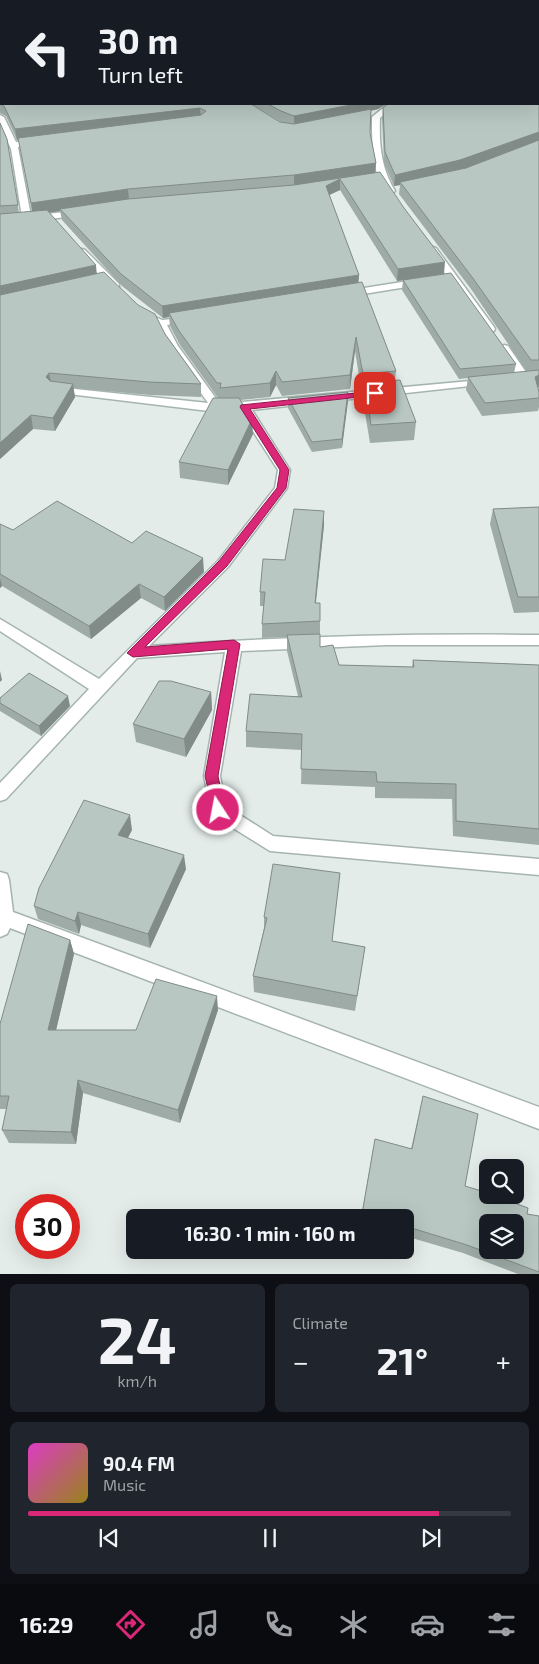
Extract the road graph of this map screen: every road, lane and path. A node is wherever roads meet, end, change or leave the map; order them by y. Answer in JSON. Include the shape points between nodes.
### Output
{"nodes":[{"id":1,"x":390,"y":105,"type":"edge"},
{"id":2,"x":0,"y":117,"type":"edge"},
{"id":3,"x":42,"y":141,"type":"edge"},
{"id":4,"x":12,"y":148,"type":"junction"},
{"id":5,"x":403,"y":187,"type":"edge"},
{"id":6,"x":90,"y":211,"type":"edge"},
{"id":7,"x":27,"y":220,"type":"junction"},
{"id":8,"x":0,"y":222,"type":"edge"},
{"id":9,"x":424,"y":239,"type":"edge"},
{"id":10,"x":74,"y":244,"type":"edge"},
{"id":11,"x":444,"y":278,"type":"junction"},
{"id":12,"x":123,"y":293,"type":"edge"},
{"id":13,"x":337,"y":295,"type":"edge"},
{"id":14,"x":144,"y":314,"type":"edge"},
{"id":15,"x":200,"y":317,"type":"edge"},
{"id":16,"x":161,"y":323,"type":"junction"},
{"id":17,"x":539,"y":378,"type":"edge"},
{"id":18,"x":495,"y":381,"type":"edge"},
{"id":19,"x":56,"y":390,"type":"edge"},
{"id":20,"x":244,"y":407,"type":"junction"},
{"id":21,"x":217,"y":408,"type":"junction"},
{"id":22,"x":0,"y":624,"type":"edge"},
{"id":23,"x":539,"y":640,"type":"edge"},
{"id":24,"x":234,"y":644,"type":"junction"},
{"id":25,"x":133,"y":653,"type":"junction"},
{"id":26,"x":100,"y":688,"type":"junction"},
{"id":27,"x":0,"y":794,"type":"edge"},
{"id":28,"x":539,"y":867,"type":"edge"},
{"id":29,"x":0,"y":880,"type":"edge"},
{"id":30,"x":2,"y":923,"type":"edge"},
{"id":31,"x":539,"y":1118,"type":"edge"}],
"edges":[{"from":1,"to":5,"type":"street","via":[[374,114],[377,179],[394,196]]},
{"from":2,"to":4,"type":"street"},
{"from":3,"to":4,"type":"street"},
{"from":4,"to":7,"type":"street"},
{"from":6,"to":7,"type":"street","via":[[55,220]]},
{"from":7,"to":8,"type":"street"},
{"from":9,"to":11,"type":"street"},
{"from":10,"to":12,"type":"street","via":[[104,280]]},
{"from":11,"to":13,"type":"street"},
{"from":11,"to":17,"type":"street","via":[[519,378]]},
{"from":14,"to":16,"type":"street"},
{"from":15,"to":16,"type":"street"},
{"from":16,"to":21,"type":"street","via":[[173,346]]},
{"from":18,"to":20,"type":"street"},
{"from":19,"to":21,"type":"street"},
{"from":20,"to":21,"type":"street"},
{"from":20,"to":25,"type":"street","via":[[284,470],[282,488],[223,564]]},
{"from":22,"to":26,"type":"street"},
{"from":23,"to":24,"type":"street"},
{"from":24,"to":25,"type":"street"},
{"from":24,"to":28,"type":"street","via":[[212,776],[218,810],[270,843]]},
{"from":25,"to":26,"type":"street"},
{"from":26,"to":27,"type":"street"},
{"from":29,"to":30,"type":"street"},
{"from":30,"to":31,"type":"street"}]}
